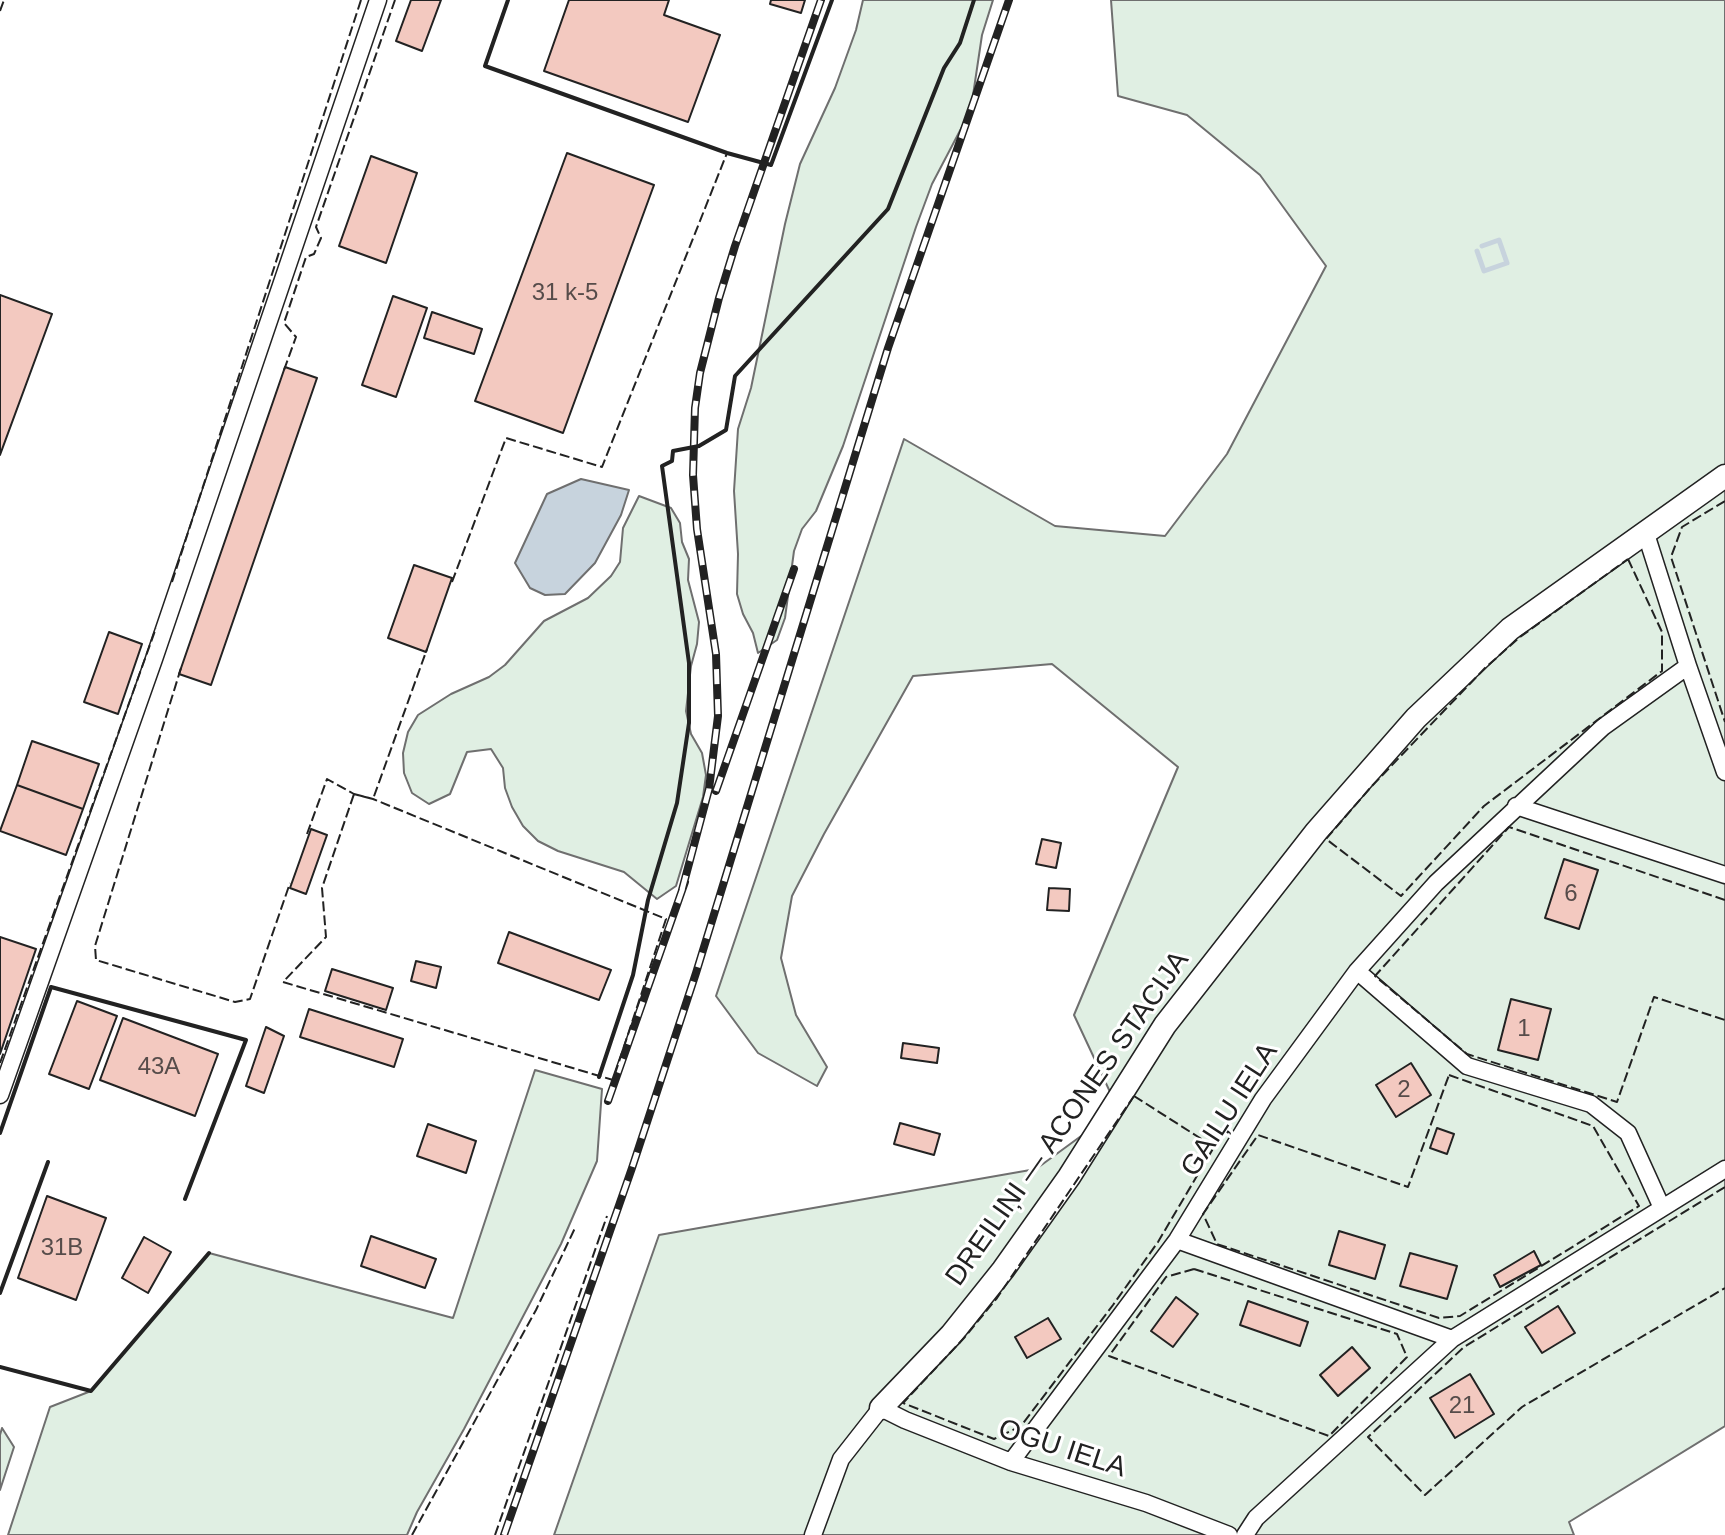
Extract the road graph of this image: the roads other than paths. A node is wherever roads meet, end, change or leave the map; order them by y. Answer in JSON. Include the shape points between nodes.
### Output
{"nodes":[{"id":1,"x":378,"y":0,"type":"edge"},
{"id":2,"x":1725,"y":476,"type":"edge"},
{"id":3,"x":1646,"y":534,"type":"junction"},
{"id":4,"x":1688,"y":666,"type":"junction"},
{"id":5,"x":1725,"y":772,"type":"edge"},
{"id":6,"x":1516,"y":806,"type":"junction"},
{"id":7,"x":1725,"y":875,"type":"edge"},
{"id":8,"x":1357,"y":971,"type":"junction"},
{"id":9,"x":0,"y":1095,"type":"edge"},
{"id":10,"x":1725,"y":1169,"type":"edge"},
{"id":11,"x":1662,"y":1208,"type":"junction"},
{"id":12,"x":1177,"y":1240,"type":"junction"},
{"id":13,"x":1452,"y":1339,"type":"junction"},
{"id":14,"x":881,"y":1408,"type":"junction"},
{"id":15,"x":1011,"y":1462,"type":"junction"},
{"id":16,"x":813,"y":1535,"type":"edge"},
{"id":17,"x":1229,"y":1535,"type":"edge"},
{"id":18,"x":1245,"y":1535,"type":"edge"}],
"edges":[{"from":1,"to":9,"type":"street"},
{"from":2,"to":3,"type":"street","name":"DREILIŅI — ACONES STACIJA"},
{"from":3,"to":4,"type":"street"},
{"from":3,"to":14,"type":"street","name":"DREILIŅI — ACONES STACIJA","via":[[1510,629],[1386,752],[1316,832],[1165,1025],[1003,1270],[951,1335]]},
{"from":4,"to":5,"type":"street"},
{"from":4,"to":6,"type":"street","name":"GAIĻU IELA","via":[[1603,727]]},
{"from":6,"to":7,"type":"street"},
{"from":6,"to":8,"type":"street","name":"GAIĻU IELA","via":[[1436,883]]},
{"from":8,"to":11,"type":"street","via":[[1467,1066],[1591,1104],[1628,1133]]},
{"from":8,"to":12,"type":"street","name":"GAIĻU IELA","via":[[1263,1099]]},
{"from":10,"to":11,"type":"street"},
{"from":11,"to":13,"type":"street"},
{"from":12,"to":13,"type":"street"},
{"from":12,"to":15,"type":"street","name":"GAIĻU IELA"},
{"from":13,"to":18,"type":"street","via":[[1256,1518]]},
{"from":14,"to":15,"type":"street","name":"OGU IELA"},
{"from":14,"to":16,"type":"street","name":"DREILIŅI — ACONES STACIJA","via":[[841,1459]]},
{"from":15,"to":17,"type":"street","name":"OGU IELA"}]}
